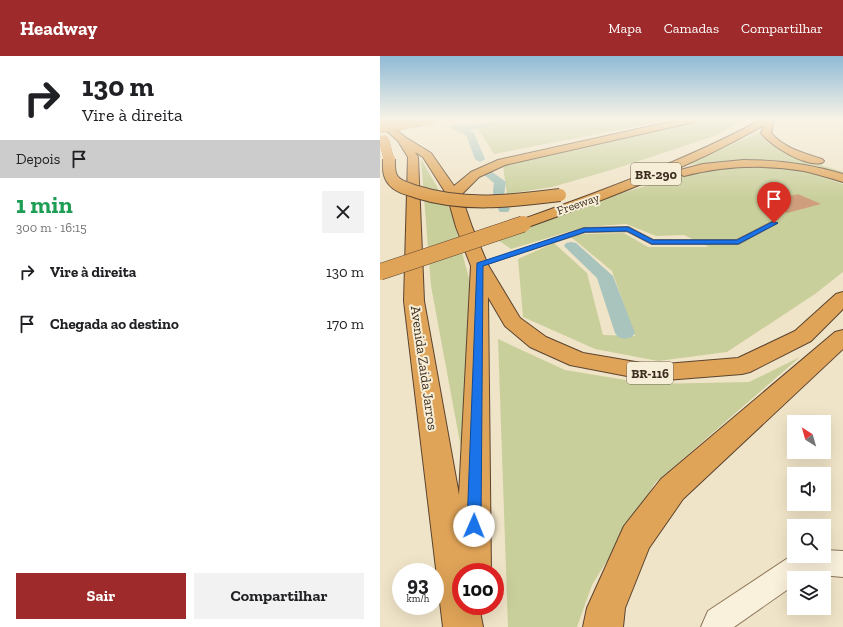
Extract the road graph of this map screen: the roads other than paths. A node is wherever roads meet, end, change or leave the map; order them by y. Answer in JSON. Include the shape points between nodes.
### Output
{"nodes":[{"id":1,"x":385,"y":146,"type":"edge"},
{"id":2,"x":406,"y":146,"type":"edge"},
{"id":3,"x":413,"y":146,"type":"edge"},
{"id":4,"x":575,"y":146,"type":"edge"},
{"id":5,"x":719,"y":146,"type":"edge"},
{"id":6,"x":779,"y":146,"type":"edge"},
{"id":7,"x":698,"y":156,"type":"junction"},
{"id":8,"x":843,"y":169,"type":"edge"},
{"id":9,"x":843,"y":178,"type":"edge"},
{"id":10,"x":590,"y":187,"type":"dead end"},
{"id":11,"x":613,"y":192,"type":"junction"},
{"id":12,"x":564,"y":194,"type":"dead end"},
{"id":13,"x":454,"y":195,"type":"junction"},
{"id":14,"x":774,"y":223,"type":"dead end"},
{"id":15,"x":479,"y":264,"type":"junction"},
{"id":16,"x":380,"y":272,"type":"edge"},
{"id":17,"x":843,"y":298,"type":"edge"},
{"id":18,"x":843,"y":337,"type":"edge"},
{"id":19,"x":473,"y":563,"type":"edge"},
{"id":20,"x":843,"y":564,"type":"edge"},
{"id":21,"x":472,"y":615,"type":"edge"},
{"id":22,"x":463,"y":627,"type":"edge"},
{"id":23,"x":472,"y":627,"type":"edge"},
{"id":24,"x":603,"y":627,"type":"edge"},
{"id":25,"x":715,"y":627,"type":"edge"}],
"edges":[{"from":1,"to":12,"type":"highway","bridge":true,"via":[[392,179],[418,193],[456,200],[496,201]]},
{"from":2,"to":22,"type":"highway","name":"Avenida Zaida Jarros","via":[[412,157],[414,301]]},
{"from":3,"to":13,"type":"highway","number":"BR-116","via":[[427,155]]},
{"from":4,"to":13,"type":"highway","via":[[486,167],[474,174]]},
{"from":5,"to":7,"type":"highway","name":"Freeway","number":"BR-290"},
{"from":6,"to":8,"type":"highway","via":[[801,156]]},
{"from":7,"to":10,"type":"highway"},
{"from":7,"to":11,"type":"highway","name":"Freeway","number":"BR-290"},
{"from":9,"to":11,"type":"highway","via":[[805,168],[736,164],[699,168]]},
{"from":11,"to":16,"type":"highway","name":"Freeway","bridge":true},
{"from":13,"to":15,"type":"highway","number":"BR-116"},
{"from":14,"to":15,"type":"lane","via":[[738,242],[652,242],[628,229],[584,230]]},
{"from":15,"to":17,"type":"highway","number":"BR-116","via":[[512,322],[538,342],[578,360],[653,374],[742,366],[803,336]]},
{"from":15,"to":19,"type":"highway"},
{"from":18,"to":24,"type":"highway","via":[[672,489],[636,538],[606,608]]},
{"from":20,"to":25,"type":"street","via":[[807,561],[718,621]]},
{"from":21,"to":23,"type":"highway"}]}
